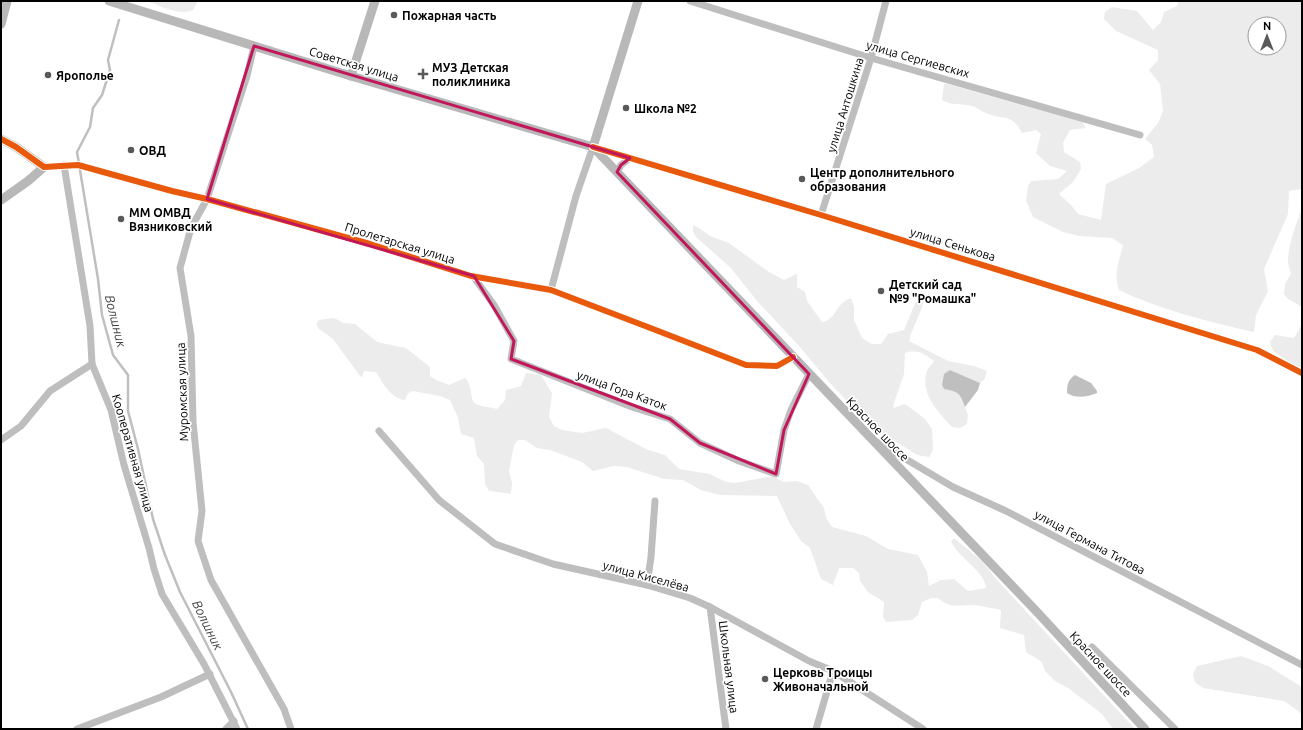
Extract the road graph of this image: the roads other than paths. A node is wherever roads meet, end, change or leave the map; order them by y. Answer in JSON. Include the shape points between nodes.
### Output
{"nodes":[{"id":1,"x":7,"y":1,"type":"edge"},
{"id":2,"x":109,"y":1,"type":"edge"},
{"id":3,"x":375,"y":1,"type":"edge"},
{"id":4,"x":638,"y":1,"type":"edge"},
{"id":5,"x":690,"y":1,"type":"edge"},
{"id":6,"x":886,"y":1,"type":"edge"},
{"id":7,"x":1,"y":24,"type":"edge"},
{"id":8,"x":254,"y":46,"type":"junction"},
{"id":9,"x":871,"y":58,"type":"junction"},
{"id":10,"x":351,"y":76,"type":"junction"},
{"id":11,"x":1140,"y":135,"type":"dead end"},
{"id":12,"x":1,"y":140,"type":"edge"},
{"id":13,"x":593,"y":147,"type":"junction"},
{"id":14,"x":630,"y":158,"type":"junction"},
{"id":15,"x":64,"y":165,"type":"junction"},
{"id":16,"x":44,"y":167,"type":"junction"},
{"id":17,"x":617,"y":172,"type":"junction"},
{"id":18,"x":207,"y":199,"type":"junction"},
{"id":19,"x":1,"y":200,"type":"edge"},
{"id":20,"x":821,"y":215,"type":"junction"},
{"id":21,"x":473,"y":276,"type":"junction"},
{"id":22,"x":551,"y":290,"type":"junction"},
{"id":23,"x":793,"y":358,"type":"junction"},
{"id":24,"x":92,"y":364,"type":"junction"},
{"id":25,"x":1302,"y":373,"type":"edge"},
{"id":26,"x":810,"y":374,"type":"junction"},
{"id":27,"x":379,"y":431,"type":"dead end"},
{"id":28,"x":868,"y":436,"type":"junction"},
{"id":29,"x":1,"y":440,"type":"edge"},
{"id":30,"x":655,"y":501,"type":"dead end"},
{"id":31,"x":647,"y":585,"type":"junction"},
{"id":32,"x":710,"y":607,"type":"junction"},
{"id":33,"x":1092,"y":647,"type":"dead end"},
{"id":34,"x":1302,"y":665,"type":"edge"},
{"id":35,"x":833,"y":671,"type":"junction"},
{"id":36,"x":210,"y":674,"type":"junction"},
{"id":37,"x":234,"y":720,"type":"junction"},
{"id":38,"x":77,"y":729,"type":"edge"},
{"id":39,"x":226,"y":729,"type":"edge"},
{"id":40,"x":237,"y":729,"type":"edge"},
{"id":41,"x":291,"y":729,"type":"edge"},
{"id":42,"x":726,"y":729,"type":"edge"},
{"id":43,"x":816,"y":729,"type":"edge"},
{"id":44,"x":923,"y":729,"type":"edge"},
{"id":45,"x":1145,"y":729,"type":"edge"},
{"id":46,"x":1174,"y":729,"type":"edge"}],
"edges":[{"from":1,"to":7,"type":"main road"},
{"from":2,"to":8,"type":"main road","name":"Советская улица"},
{"from":3,"to":10,"type":"main road"},
{"from":4,"to":13,"type":"main road"},
{"from":5,"to":9,"type":"street","name":"улица Сергиевских"},
{"from":6,"to":9,"type":"street","name":"улица Антошкина"},
{"from":8,"to":10,"type":"main road","name":"Советская улица"},
{"from":8,"to":18,"type":"street","name":"Муромская улица","via":[[247,76]]},
{"from":9,"to":11,"type":"street","name":"улица Сергиевских"},
{"from":9,"to":20,"type":"street","name":"улица Антошкина"},
{"from":10,"to":13,"type":"main road","name":"Советская улица"},
{"from":12,"to":16,"type":"main road","via":[[16,147]]},
{"from":13,"to":14,"type":"street","name":"улица Сенькова"},
{"from":13,"to":17,"type":"main road","name":"Красное шоссе"},
{"from":13,"to":22,"type":"street","via":[[576,196]]},
{"from":14,"to":17,"type":"street"},
{"from":14,"to":20,"type":"street","name":"улица Сенькова"},
{"from":15,"to":16,"type":"street","name":"Пролетарская улица"},
{"from":15,"to":18,"type":"street","name":"Пролетарская улица","via":[[78,165]]},
{"from":15,"to":24,"type":"street","name":"Кооперативная улица","via":[[90,326]]},
{"from":16,"to":19,"type":"main road"},
{"from":17,"to":23,"type":"main road","name":"Красное шоссе"},
{"from":18,"to":21,"type":"street","name":"Пролетарская улица","via":[[370,244]]},
{"from":18,"to":41,"type":"street","name":"Муромская улица","via":[[192,228],[180,268],[191,336],[193,422],[202,511],[198,540],[211,580],[284,709]]},
{"from":20,"to":25,"type":"street","name":"улица Сенькова","via":[[1258,350]]},
{"from":21,"to":22,"type":"street","name":"Пролетарская улица"},
{"from":21,"to":26,"type":"street","name":"улица Гора Каток","via":[[494,305],[514,340],[511,359],[632,407],[670,419],[700,443],[776,474],[784,430],[791,410]]},
{"from":22,"to":23,"type":"street","name":"Пролетарская улица","via":[[746,365],[777,366]]},
{"from":23,"to":26,"type":"main road","name":"Красное шоссе"},
{"from":24,"to":29,"type":"street","via":[[50,391],[21,426]]},
{"from":24,"to":36,"type":"street","name":"Кооперативная улица","via":[[112,410],[124,465],[162,594]]},
{"from":26,"to":28,"type":"main road","name":"Красное шоссе"},
{"from":27,"to":31,"type":"street","name":"улица Киселёва","via":[[439,500],[495,544],[553,564]]},
{"from":28,"to":34,"type":"street","name":"улица Германа Титова","via":[[953,487],[1006,511]]},
{"from":28,"to":45,"type":"main road","name":"Красное шоссе"},
{"from":30,"to":31,"type":"street"},
{"from":31,"to":32,"type":"street","name":"улица Киселёва"},
{"from":32,"to":35,"type":"street","name":"улица Киселёва","via":[[809,662]]},
{"from":32,"to":42,"type":"street","name":"Школьная улица"},
{"from":33,"to":46,"type":"street"},
{"from":35,"to":43,"type":"street"},
{"from":35,"to":44,"type":"street","name":"улица Киселёва"},
{"from":36,"to":37,"type":"street","name":"Кооперативная улица"},
{"from":36,"to":38,"type":"street","via":[[161,697]]},
{"from":37,"to":39,"type":"street"},
{"from":37,"to":40,"type":"street","name":"Кооперативная улица"}]}
